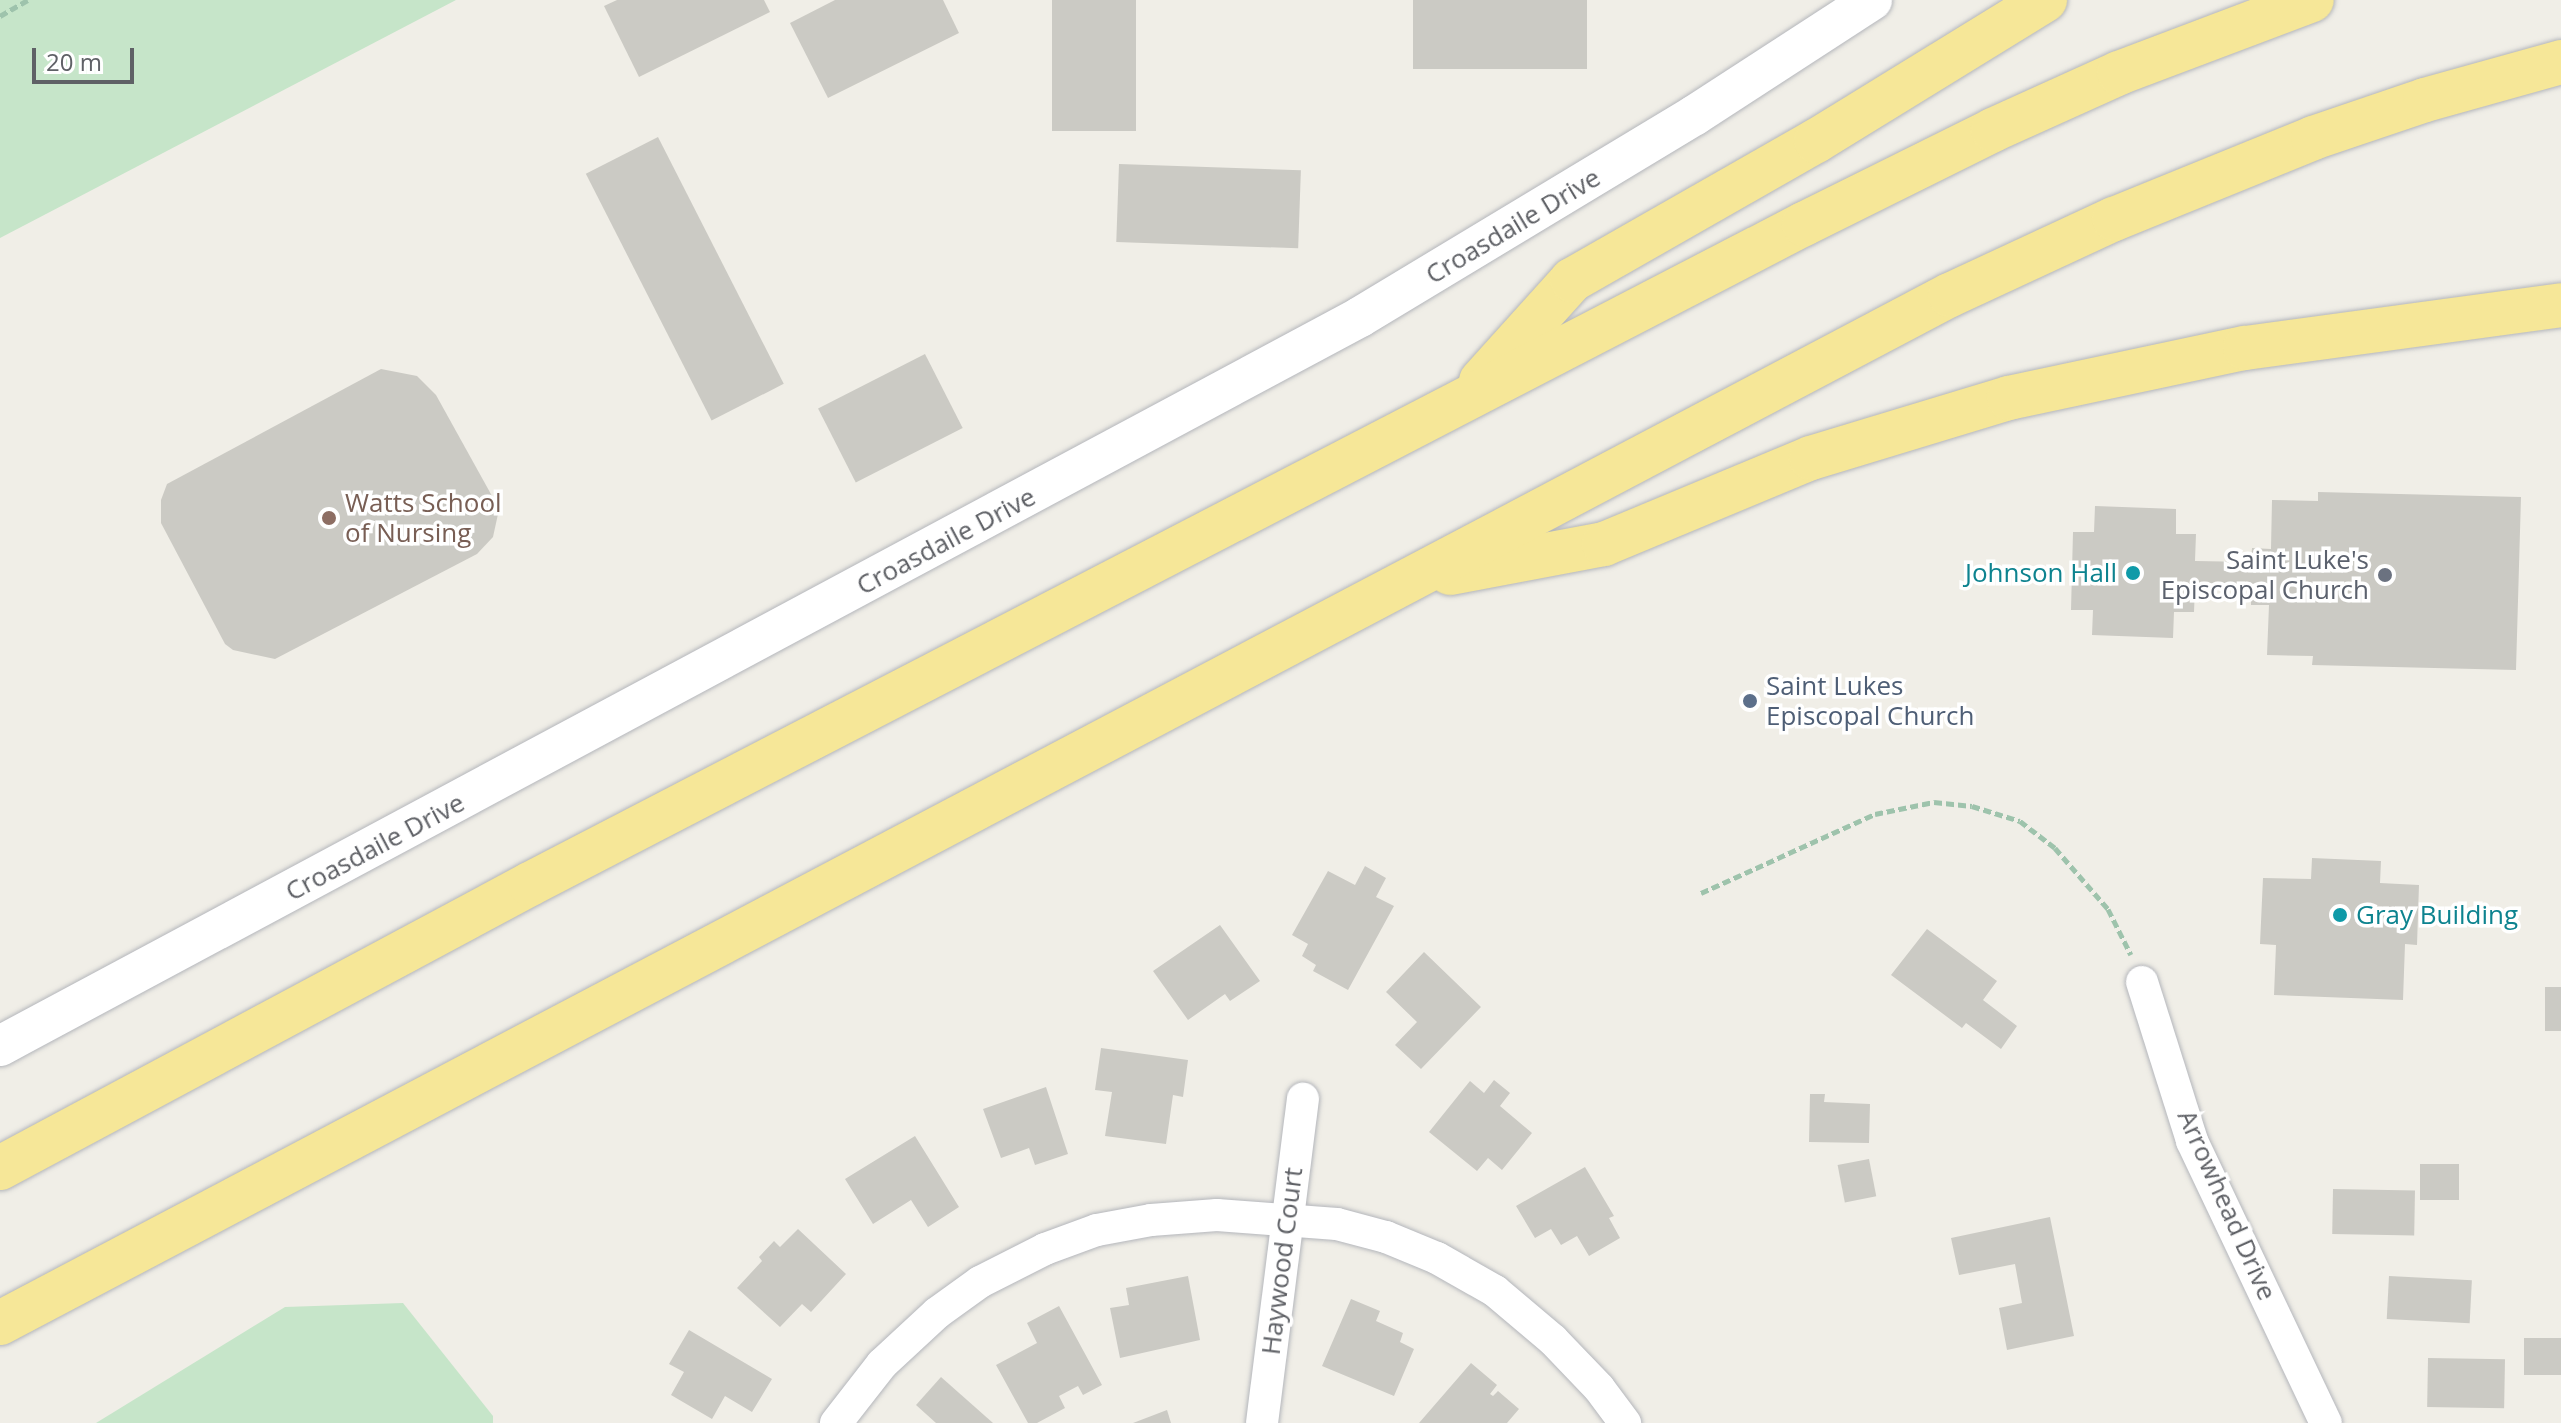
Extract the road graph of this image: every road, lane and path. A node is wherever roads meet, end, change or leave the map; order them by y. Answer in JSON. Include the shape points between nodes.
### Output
{"nodes":[{"id":1,"x":28,"y":0,"type":"edge"},
{"id":2,"x":1872,"y":0,"type":"edge"},
{"id":3,"x":2045,"y":0,"type":"edge"},
{"id":4,"x":2312,"y":0,"type":"edge"},
{"id":5,"x":0,"y":16,"type":"edge"},
{"id":6,"x":2561,"y":62,"type":"edge"},
{"id":7,"x":2559,"y":306,"type":"edge"},
{"id":8,"x":1463,"y":401,"type":"junction"},
{"id":9,"x":1405,"y":582,"type":"junction"},
{"id":10,"x":1701,"y":893,"type":"dead end"},
{"id":11,"x":2142,"y":982,"type":"joint"},
{"id":12,"x":0,"y":1046,"type":"edge"},
{"id":13,"x":1303,"y":1099,"type":"dead end"},
{"id":14,"x":0,"y":1168,"type":"edge"},
{"id":15,"x":1287,"y":1218,"type":"junction"},
{"id":16,"x":0,"y":1323,"type":"edge"},
{"id":17,"x":836,"y":1423,"type":"edge"},
{"id":18,"x":1262,"y":1423,"type":"edge"},
{"id":19,"x":1625,"y":1423,"type":"edge"},
{"id":20,"x":2326,"y":1423,"type":"edge"}],
"edges":[{"from":1,"to":5,"type":"path"},
{"from":2,"to":12,"type":"street","name":"Croasdaile Drive","via":[[1695,115],[1360,317]]},
{"from":3,"to":8,"type":"highway","via":[[1816,141],[1572,280]]},
{"from":4,"to":8,"type":"highway","via":[[2133,67],[1993,130]]},
{"from":6,"to":9,"type":"highway","via":[[2313,138],[2114,219],[1950,295]]},
{"from":7,"to":9,"type":"highway","via":[[2245,348],[2009,398],[1811,458],[1604,544]]},
{"from":8,"to":14,"type":"highway","via":[[530,884]]},
{"from":9,"to":16,"type":"highway"},
{"from":10,"to":11,"type":"path","via":[[1875,814],[1934,802],[1972,806],[2020,821],[2055,848],[2108,909]]},
{"from":11,"to":20,"type":"street","name":"Arrowhead Drive","via":[[2192,1141]]},
{"from":13,"to":15,"type":"street","name":"Haywood Court"},
{"from":15,"to":17,"type":"street","via":[[1217,1215],[1151,1220],[1097,1230],[1045,1249],[980,1282],[937,1313],[882,1364]]},
{"from":15,"to":18,"type":"street","name":"Haywood Court"},
{"from":15,"to":19,"type":"street","via":[[1386,1237],[1495,1291],[1553,1340]]}]}
